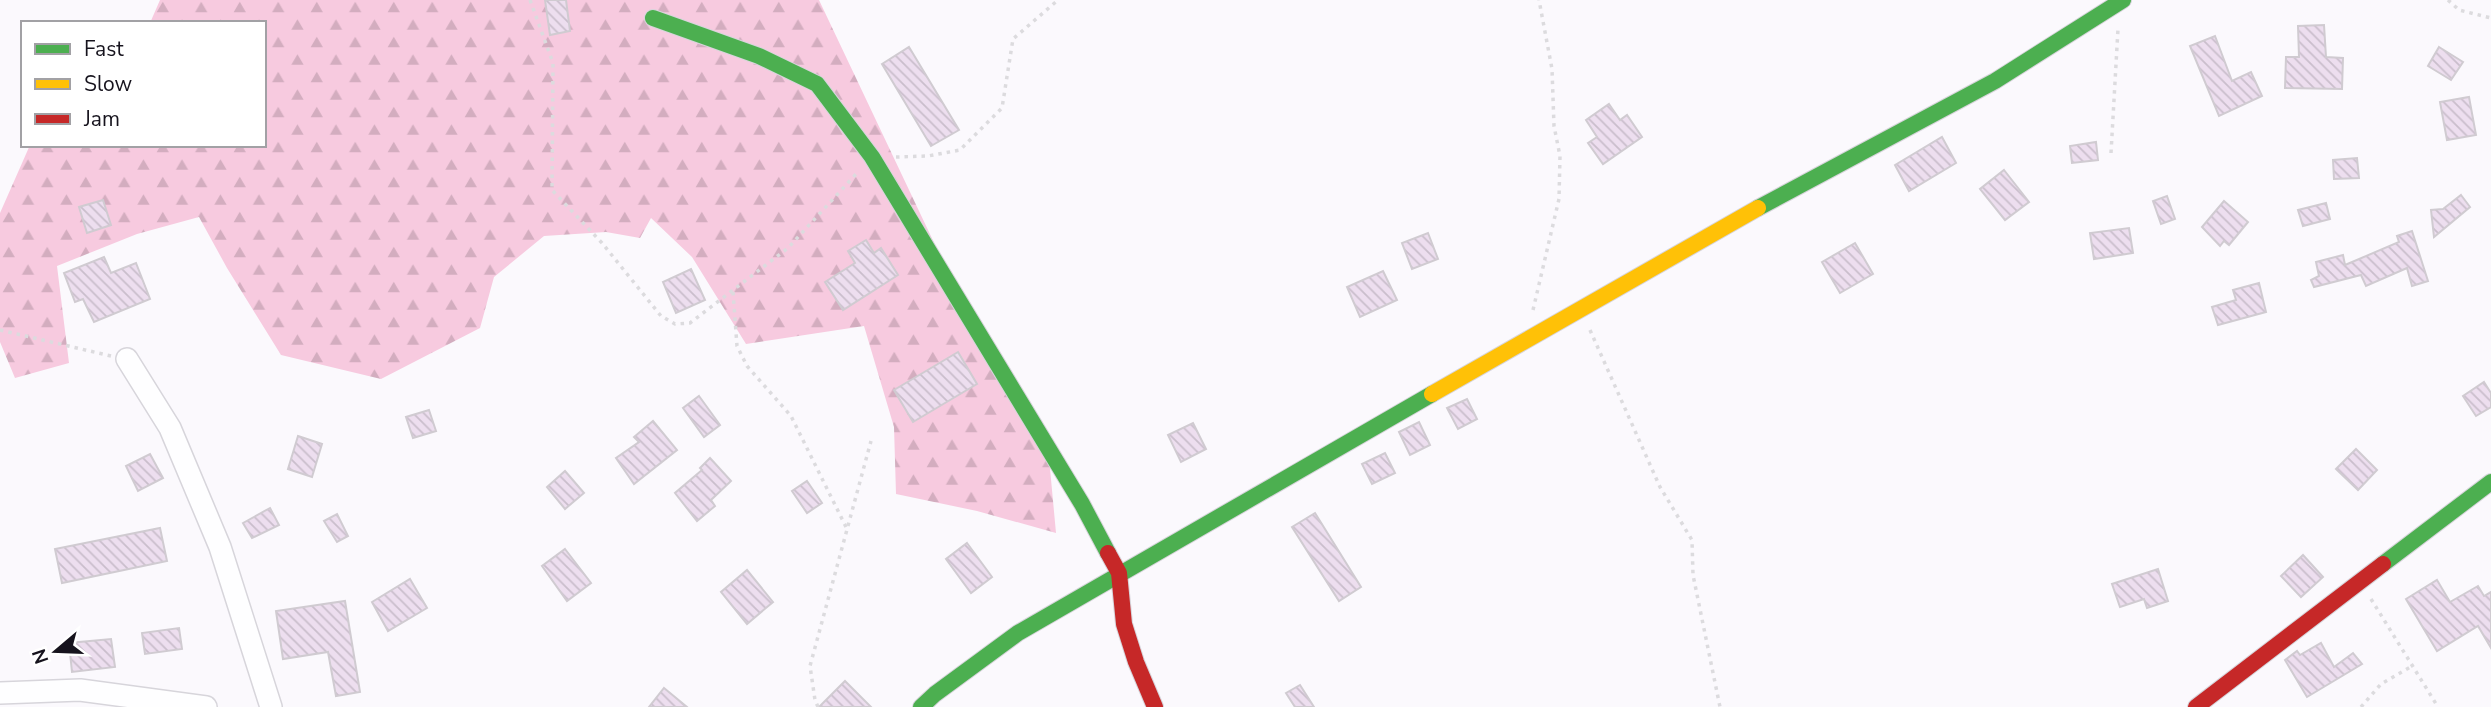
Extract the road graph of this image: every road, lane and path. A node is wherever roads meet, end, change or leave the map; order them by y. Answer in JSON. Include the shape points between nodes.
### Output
{"nodes":[{"id":1,"x":530,"y":0,"type":"edge"},
{"id":2,"x":1058,"y":0,"type":"edge"},
{"id":3,"x":1539,"y":0,"type":"edge"},
{"id":4,"x":2448,"y":0,"type":"edge"},
{"id":5,"x":2121,"y":1,"type":"edge"},
{"id":6,"x":653,"y":18,"type":"dead end"},
{"id":7,"x":2491,"y":18,"type":"edge"},
{"id":8,"x":2111,"y":153,"type":"dead end"},
{"id":9,"x":872,"y":157,"type":"junction"},
{"id":10,"x":733,"y":292,"type":"junction"},
{"id":11,"x":1574,"y":312,"type":"junction"},
{"id":12,"x":0,"y":330,"type":"edge"},
{"id":13,"x":1526,"y":340,"type":"junction"},
{"id":14,"x":127,"y":359,"type":"joint"},
{"id":15,"x":871,"y":441,"type":"dead end"},
{"id":16,"x":2491,"y":482,"type":"edge"},
{"id":17,"x":847,"y":530,"type":"junction"},
{"id":18,"x":1119,"y":573,"type":"junction"},
{"id":19,"x":2360,"y":582,"type":"junction"},
{"id":20,"x":2412,"y":666,"type":"junction"},
{"id":21,"x":0,"y":693,"type":"edge"},
{"id":22,"x":206,"y":707,"type":"edge"},
{"id":23,"x":271,"y":707,"type":"edge"},
{"id":24,"x":818,"y":707,"type":"edge"},
{"id":25,"x":921,"y":707,"type":"edge"},
{"id":26,"x":1155,"y":707,"type":"edge"},
{"id":27,"x":1720,"y":707,"type":"edge"},
{"id":28,"x":2196,"y":707,"type":"edge"},
{"id":29,"x":2361,"y":707,"type":"edge"},
{"id":30,"x":2438,"y":707,"type":"edge"}],
"edges":[{"from":1,"to":10,"type":"path","via":[[553,63],[552,190],[661,316],[676,324],[690,323]]},
{"from":2,"to":9,"type":"path","via":[[1013,39],[1002,108],[960,150]]},
{"from":3,"to":13,"type":"path","via":[[1552,69],[1559,199]]},
{"from":4,"to":7,"type":"path","via":[[2459,10]]},
{"from":5,"to":8,"type":"path"},
{"from":5,"to":11,"type":"street","via":[[1995,81]]},
{"from":6,"to":9,"type":"street","via":[[758,56],[817,84]]},
{"from":9,"to":10,"type":"path","via":[[788,248]]},
{"from":9,"to":18,"type":"street"},
{"from":10,"to":17,"type":"path","via":[[737,346],[747,366],[791,416]]},
{"from":11,"to":13,"type":"street"},
{"from":11,"to":27,"type":"path","via":[[1589,329],[1660,487],[1692,540],[1693,575]]},
{"from":12,"to":14,"type":"path"},
{"from":13,"to":18,"type":"street"},
{"from":14,"to":23,"type":"street","via":[[170,428],[220,547]]},
{"from":15,"to":17,"type":"path"},
{"from":16,"to":19,"type":"street"},
{"from":17,"to":24,"type":"path","via":[[810,666]]},
{"from":18,"to":25,"type":"street","via":[[1018,633]]},
{"from":18,"to":26,"type":"street","via":[[1124,624]]},
{"from":19,"to":20,"type":"path"},
{"from":19,"to":28,"type":"street"},
{"from":20,"to":29,"type":"path","via":[[2381,684]]},
{"from":20,"to":30,"type":"path"},
{"from":21,"to":22,"type":"street","via":[[80,690]]}]}
